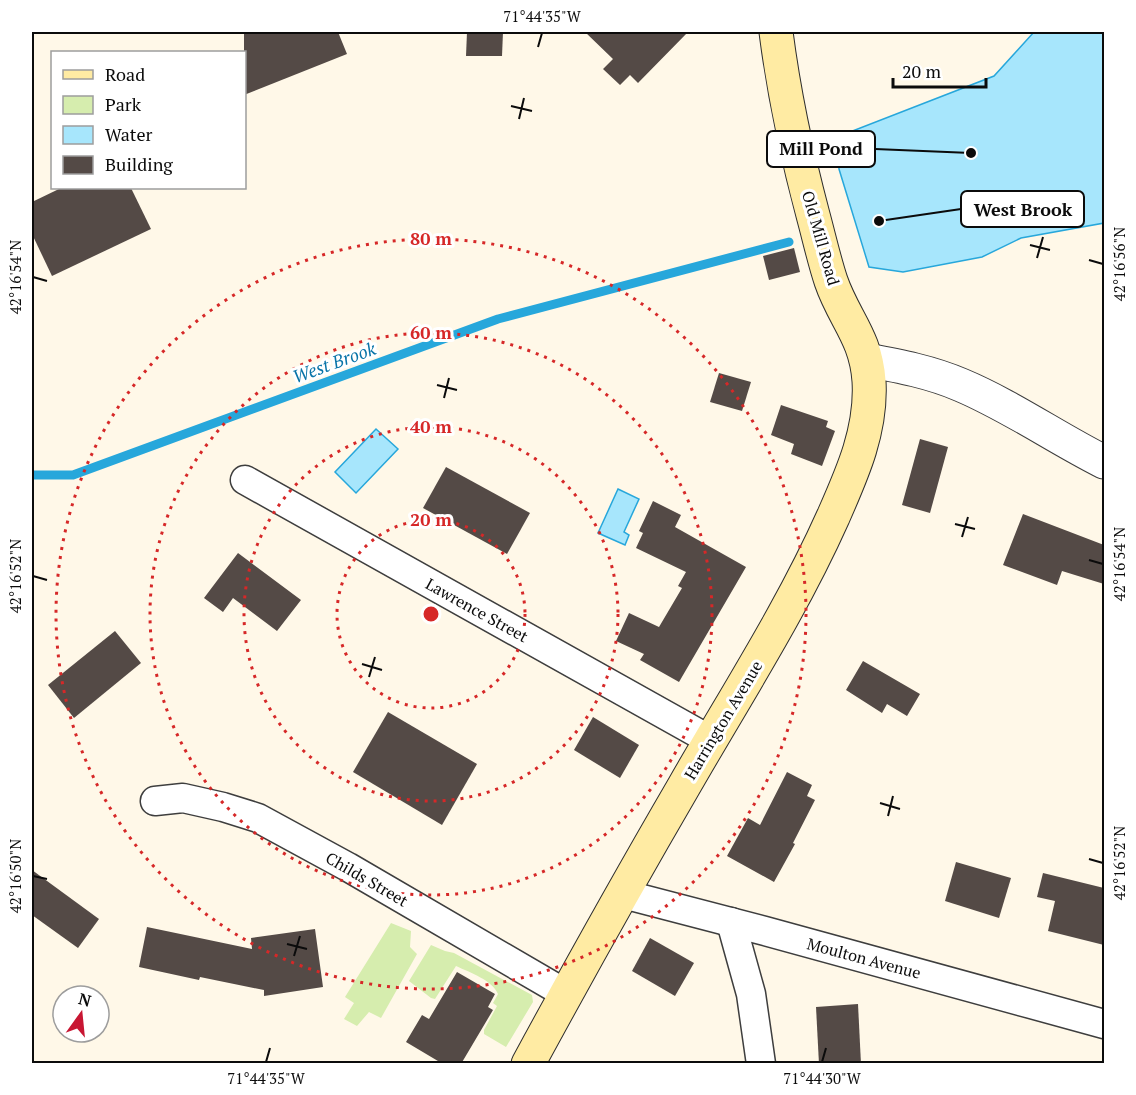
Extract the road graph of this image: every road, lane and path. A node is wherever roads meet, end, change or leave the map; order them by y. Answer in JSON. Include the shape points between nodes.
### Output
{"nodes":[{"id":1,"x":776,"y":32,"type":"edge"},
{"id":2,"x":867,"y":360,"type":"junction"},
{"id":3,"x":1104,"y":462,"type":"edge"},
{"id":4,"x":245,"y":480,"type":"dead end"},
{"id":5,"x":710,"y":740,"type":"junction"},
{"id":6,"x":155,"y":801,"type":"dead end"},
{"id":7,"x":622,"y":894,"type":"junction"},
{"id":8,"x":731,"y":922,"type":"junction"},
{"id":9,"x":566,"y":994,"type":"junction"},
{"id":10,"x":1104,"y":1024,"type":"edge"},
{"id":11,"x":528,"y":1064,"type":"edge"},
{"id":12,"x":761,"y":1064,"type":"edge"}],
"edges":[{"from":1,"to":2,"type":"main road","name":"Old Mill Road","via":[[782,78],[823,253],[832,284]]},
{"from":2,"to":3,"type":"street","via":[[919,370],[961,385]]},
{"from":2,"to":5,"type":"main road","name":"Harrington Avenue","via":[[868,410],[855,468],[800,584]]},
{"from":4,"to":5,"type":"street","name":"Lawrence Street"},
{"from":5,"to":7,"type":"main road","name":"Harrington Avenue"},
{"from":6,"to":9,"type":"street","name":"Childs Street","via":[[183,798],[258,818]]},
{"from":7,"to":8,"type":"street","name":"Moulton Avenue"},
{"from":7,"to":9,"type":"main road","name":"Harrington Avenue"},
{"from":8,"to":10,"type":"street","name":"Moulton Avenue"},
{"from":8,"to":12,"type":"street","via":[[751,994]]},
{"from":9,"to":11,"type":"main road","name":"Harrington Avenue"}]}
